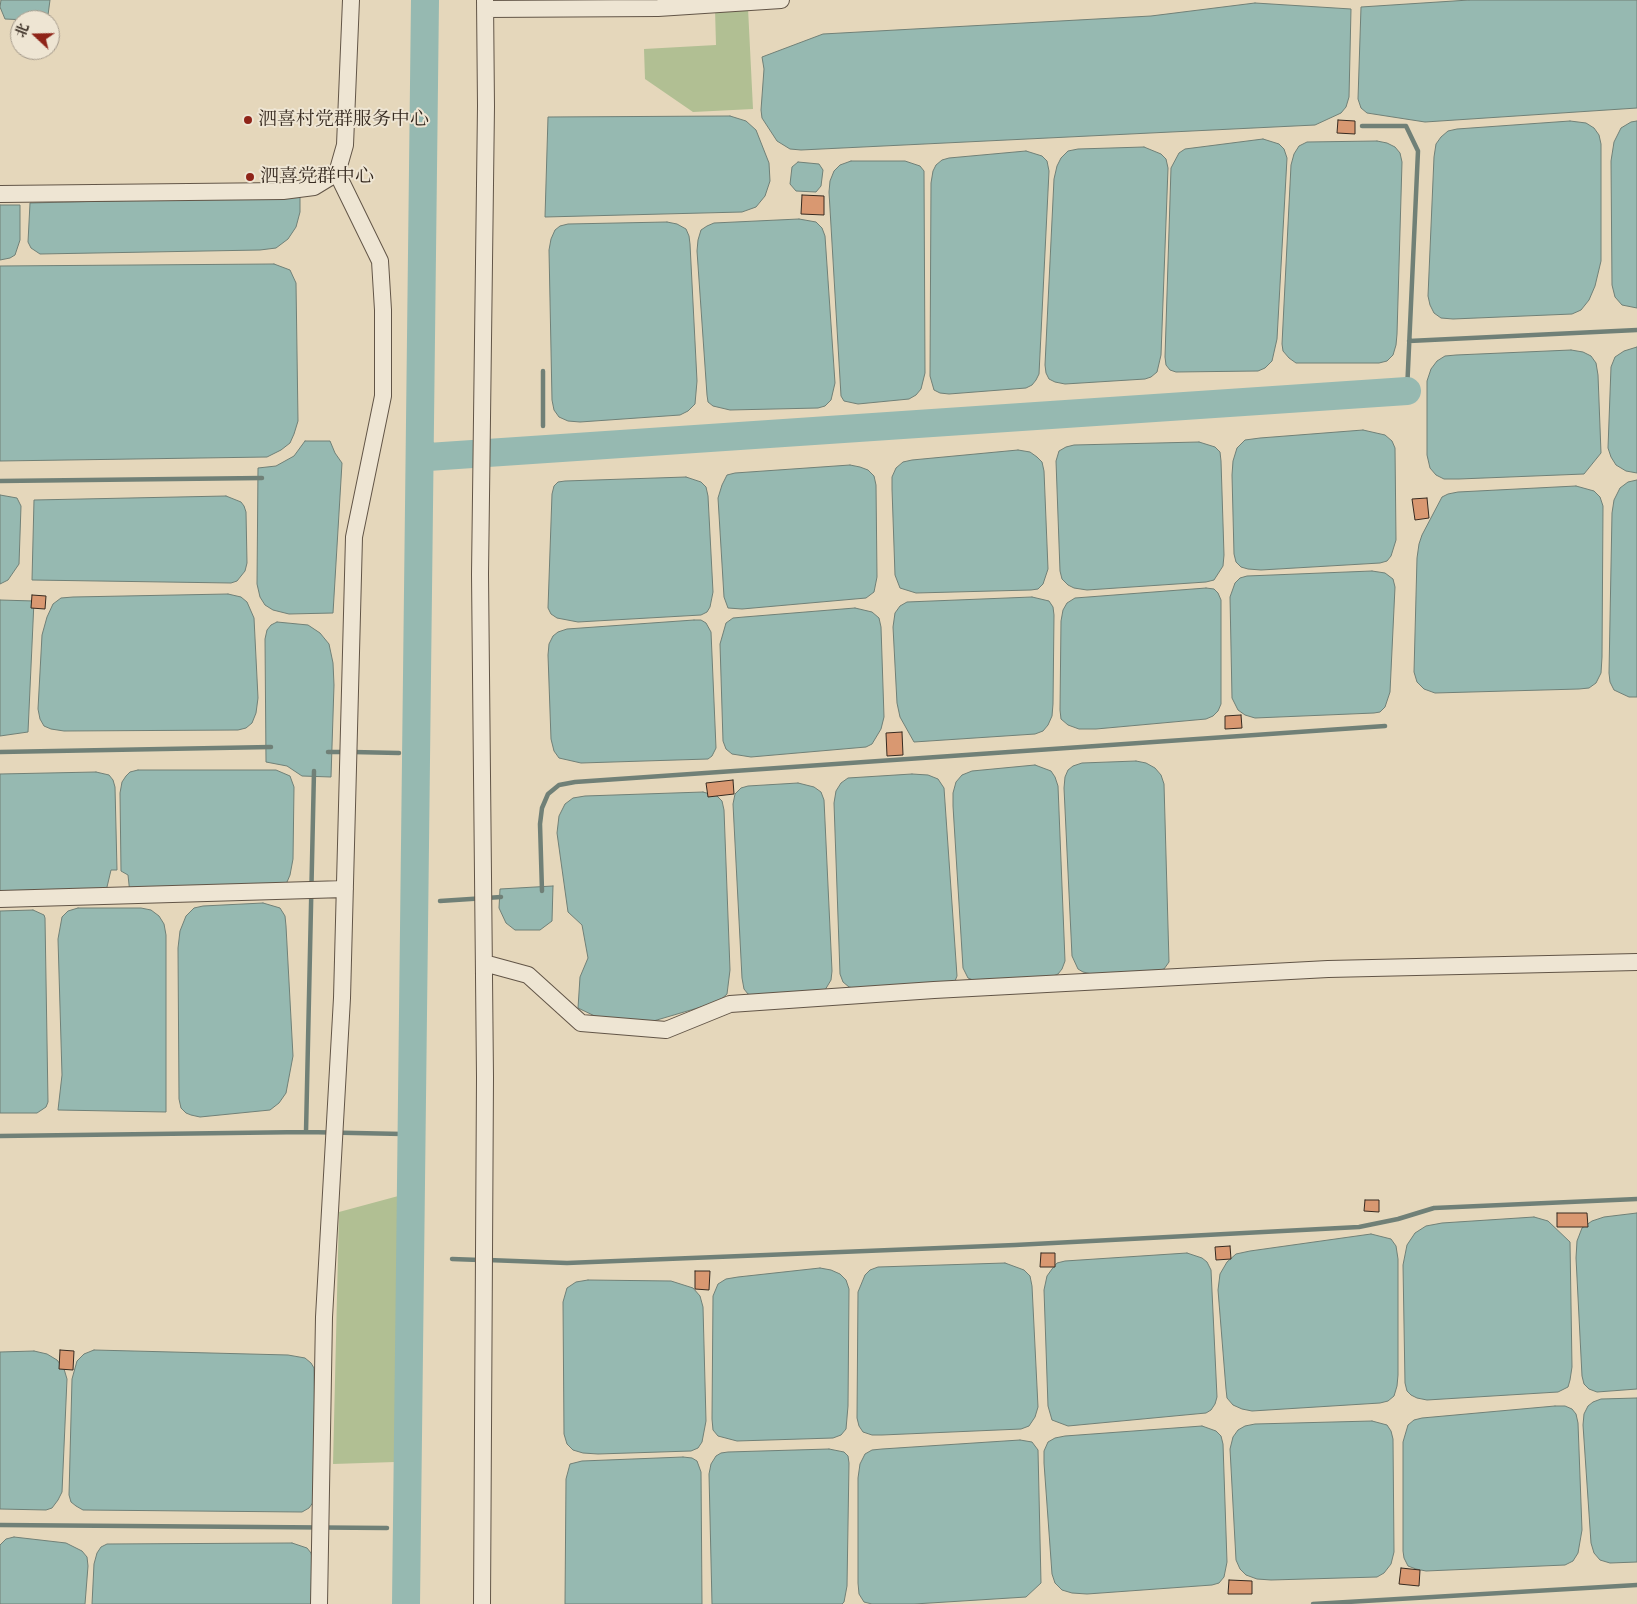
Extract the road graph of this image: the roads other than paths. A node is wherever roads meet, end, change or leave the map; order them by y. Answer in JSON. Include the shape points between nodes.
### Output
{"nodes":[{"id":1,"x":351,"y":0,"type":"edge"},
{"id":2,"x":780,"y":0,"type":"edge"},
{"id":3,"x":485,"y":4,"type":"edge"},
{"id":4,"x":337,"y":173,"type":"junction"},
{"id":5,"x":0,"y":194,"type":"edge"},
{"id":6,"x":345,"y":890,"type":"junction"},
{"id":7,"x":0,"y":899,"type":"edge"},
{"id":8,"x":1637,"y":962,"type":"edge"},
{"id":9,"x":484,"y":963,"type":"junction"},
{"id":10,"x":319,"y":1604,"type":"edge"},
{"id":11,"x":482,"y":1604,"type":"edge"}],
"edges":[{"from":1,"to":4,"type":"street","via":[[345,145]]},
{"from":2,"to":3,"type":"street","via":[[658,8]]},
{"from":3,"to":9,"type":"street","via":[[480,574]]},
{"from":4,"to":5,"type":"street","via":[[314,187],[283,191]]},
{"from":4,"to":6,"type":"street","via":[[380,261],[383,310],[383,396],[354,537]]},
{"from":6,"to":7,"type":"street"},
{"from":6,"to":10,"type":"street","via":[[324,1317]]},
{"from":8,"to":9,"type":"street","via":[[1328,969],[730,1004],[666,1030],[581,1022],[528,975]]},
{"from":9,"to":11,"type":"street"}]}
